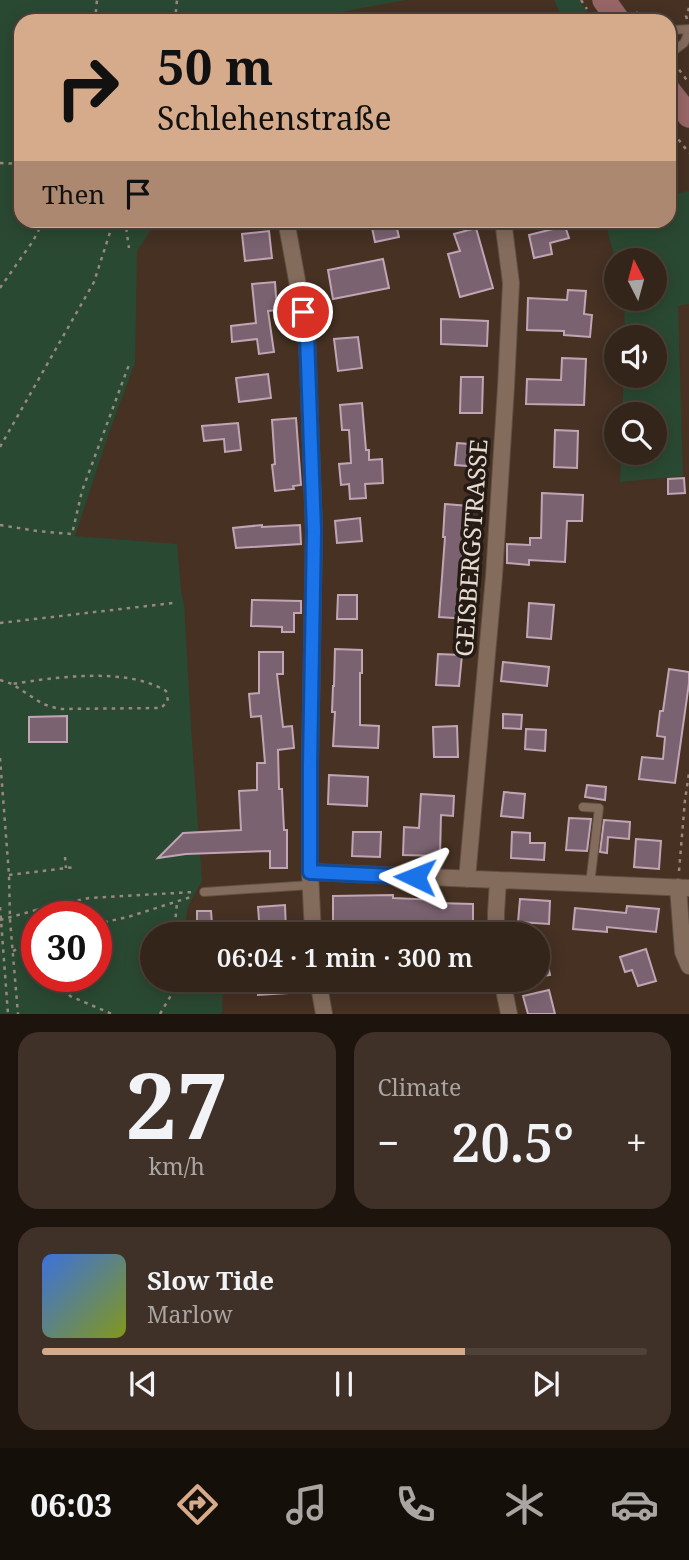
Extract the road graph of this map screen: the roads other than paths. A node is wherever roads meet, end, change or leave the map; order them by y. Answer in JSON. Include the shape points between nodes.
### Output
{"nodes":[{"id":1,"x":689,"y":30,"type":"edge"},
{"id":2,"x":676,"y":49,"type":"edge"},
{"id":3,"x":676,"y":99,"type":"edge"},
{"id":4,"x":689,"y":116,"type":"edge"},
{"id":5,"x":287,"y":228,"type":"edge"},
{"id":6,"x":504,"y":228,"type":"edge"},
{"id":7,"x":583,"y":807,"type":"dead end"},
{"id":8,"x":311,"y":878,"type":"junction"},
{"id":9,"x":467,"y":879,"type":"junction"},
{"id":10,"x":498,"y":880,"type":"junction"},
{"id":11,"x":590,"y":884,"type":"junction"},
{"id":12,"x":683,"y":888,"type":"edge"},
{"id":13,"x":204,"y":892,"type":"road end"},
{"id":14,"x":313,"y":922,"type":"edge"},
{"id":15,"x":495,"y":922,"type":"edge"},
{"id":16,"x":689,"y":966,"type":"edge"},
{"id":17,"x":320,"y":992,"type":"edge"},
{"id":18,"x":504,"y":992,"type":"edge"},
{"id":19,"x":324,"y":1014,"type":"edge"},
{"id":20,"x":509,"y":1014,"type":"edge"}],
"edges":[{"from":1,"to":2,"type":"lane"},
{"from":3,"to":4,"type":"main road"},
{"from":5,"to":8,"type":"street","via":[[307,335],[314,531]]},
{"from":6,"to":9,"type":"street","name":"GEISBERGSTRASSE","via":[[511,283],[506,387],[495,576]]},
{"from":7,"to":11,"type":"lane","via":[[599,808]]},
{"from":8,"to":9,"type":"street"},
{"from":8,"to":13,"type":"lane"},
{"from":8,"to":14,"type":"street"},
{"from":9,"to":10,"type":"street"},
{"from":10,"to":11,"type":"street"},
{"from":10,"to":15,"type":"street"},
{"from":11,"to":12,"type":"street"},
{"from":12,"to":16,"type":"street","via":[[683,952]]},
{"from":17,"to":19,"type":"street"},
{"from":18,"to":20,"type":"street"}]}
